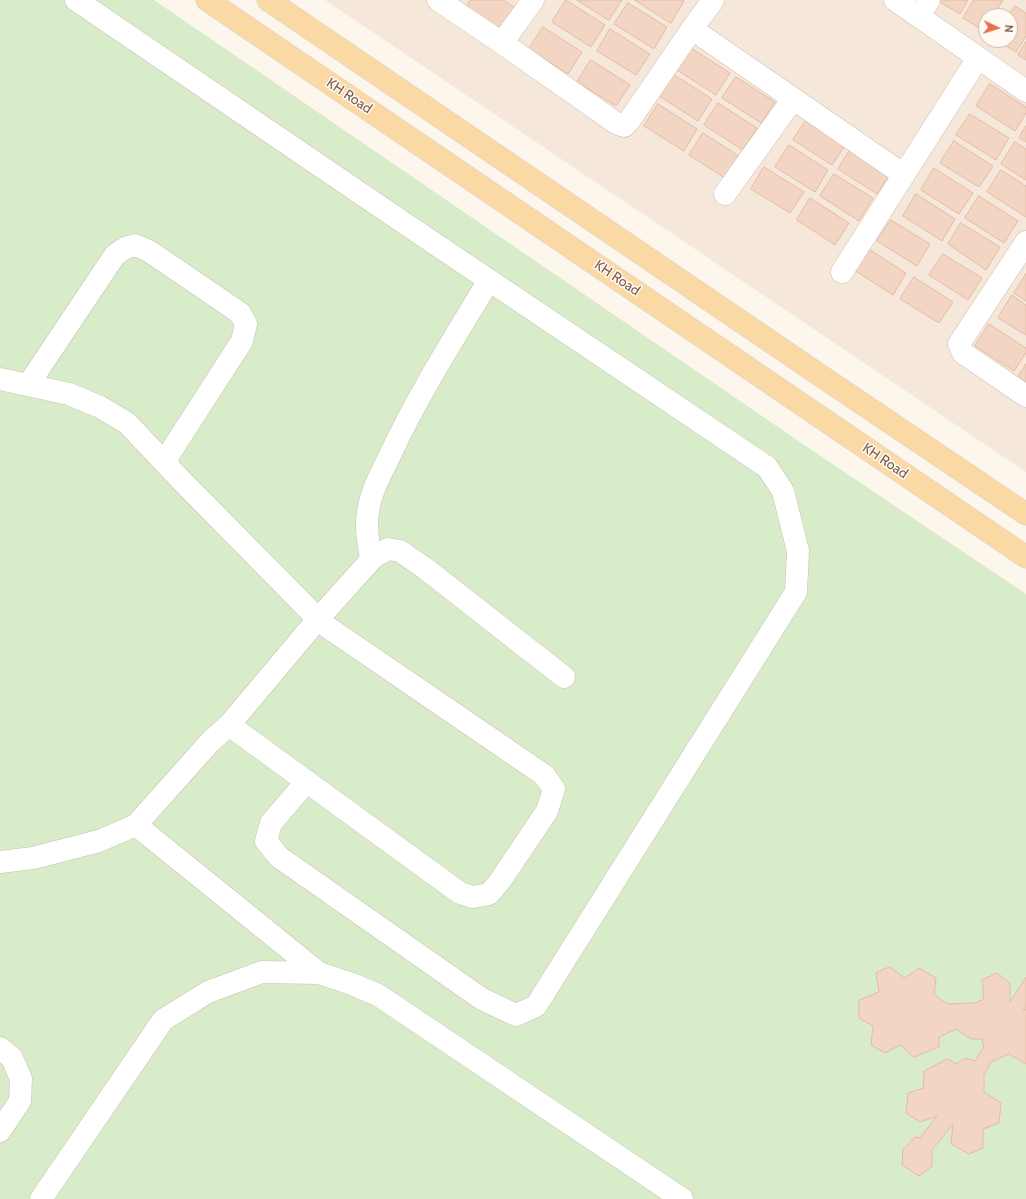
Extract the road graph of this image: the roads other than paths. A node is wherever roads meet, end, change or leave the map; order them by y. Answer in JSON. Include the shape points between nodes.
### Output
{"nodes":[{"id":1,"x":76,"y":0,"type":"edge"},
{"id":2,"x":207,"y":0,"type":"edge"},
{"id":3,"x":268,"y":0,"type":"edge"},
{"id":4,"x":438,"y":0,"type":"edge"},
{"id":5,"x":533,"y":0,"type":"edge"},
{"id":6,"x":714,"y":0,"type":"edge"},
{"id":7,"x":895,"y":0,"type":"edge"},
{"id":8,"x":924,"y":8,"type":"edge"},
{"id":9,"x":692,"y":29,"type":"junction"},
{"id":10,"x":502,"y":43,"type":"junction"},
{"id":11,"x":978,"y":58,"type":"junction"},
{"id":12,"x":1026,"y":91,"type":"edge"},
{"id":13,"x":793,"y":99,"type":"junction"},
{"id":14,"x":904,"y":175,"type":"junction"},
{"id":15,"x":725,"y":194,"type":"dead end"},
{"id":16,"x":1025,"y":247,"type":"edge"},
{"id":17,"x":842,"y":272,"type":"dead end"},
{"id":18,"x":489,"y":280,"type":"junction"},
{"id":19,"x":0,"y":379,"type":"edge"},
{"id":20,"x":28,"y":385,"type":"junction"},
{"id":21,"x":1026,"y":396,"type":"edge"},
{"id":22,"x":164,"y":462,"type":"junction"},
{"id":23,"x":1026,"y":514,"type":"edge"},
{"id":24,"x":1026,"y":557,"type":"edge"},
{"id":25,"x":371,"y":560,"type":"junction"},
{"id":26,"x":318,"y":619,"type":"junction"},
{"id":27,"x":564,"y":677,"type":"dead end"},
{"id":28,"x":229,"y":725,"type":"junction"},
{"id":29,"x":307,"y":781,"type":"junction"},
{"id":30,"x":136,"y":825,"type":"junction"},
{"id":31,"x":1,"y":862,"type":"edge"},
{"id":32,"x":319,"y":973,"type":"junction"},
{"id":33,"x":0,"y":1048,"type":"edge"},
{"id":34,"x":0,"y":1131,"type":"edge"},
{"id":35,"x":40,"y":1199,"type":"edge"},
{"id":36,"x":682,"y":1199,"type":"edge"}],
"edges":[{"from":1,"to":18,"type":"street"},
{"from":2,"to":24,"type":"main road","name":"KH Road"},
{"from":3,"to":23,"type":"main road"},
{"from":4,"to":10,"type":"street"},
{"from":5,"to":10,"type":"street"},
{"from":6,"to":9,"type":"street"},
{"from":7,"to":8,"type":"street"},
{"from":8,"to":11,"type":"street"},
{"from":9,"to":10,"type":"street","via":[[624,126],[616,123]]},
{"from":9,"to":13,"type":"street"},
{"from":11,"to":12,"type":"street"},
{"from":11,"to":14,"type":"street"},
{"from":13,"to":14,"type":"street"},
{"from":13,"to":15,"type":"street"},
{"from":14,"to":17,"type":"street"},
{"from":16,"to":21,"type":"street","via":[[959,344],[963,353]]},
{"from":18,"to":25,"type":"street","via":[[405,424],[372,492],[368,513]]},
{"from":18,"to":29,"type":"street","via":[[767,467],[783,491],[798,551],[796,592],[536,1006],[516,1015],[482,999],[279,857],[266,841],[271,823]]},
{"from":19,"to":20,"type":"street"},
{"from":20,"to":22,"type":"street","via":[[69,394],[100,407],[127,423]]},
{"from":20,"to":22,"type":"street","via":[[115,255],[135,245],[148,251],[240,313],[246,324],[242,341]]},
{"from":22,"to":26,"type":"street"},
{"from":25,"to":26,"type":"street"},
{"from":25,"to":27,"type":"street","via":[[388,549],[400,551]]},
{"from":26,"to":28,"type":"street"},
{"from":26,"to":29,"type":"street","via":[[544,775],[554,789],[547,811],[500,881],[489,894],[473,897],[460,893]]},
{"from":28,"to":29,"type":"street"},
{"from":28,"to":30,"type":"street","via":[[210,742]]},
{"from":30,"to":31,"type":"street","via":[[100,841],[32,858]]},
{"from":30,"to":32,"type":"street"},
{"from":32,"to":35,"type":"street","via":[[262,972],[208,992],[163,1020]]},
{"from":32,"to":36,"type":"street","via":[[378,995]]},
{"from":33,"to":34,"type":"street","via":[[12,1058],[21,1079],[20,1101]]}]}
